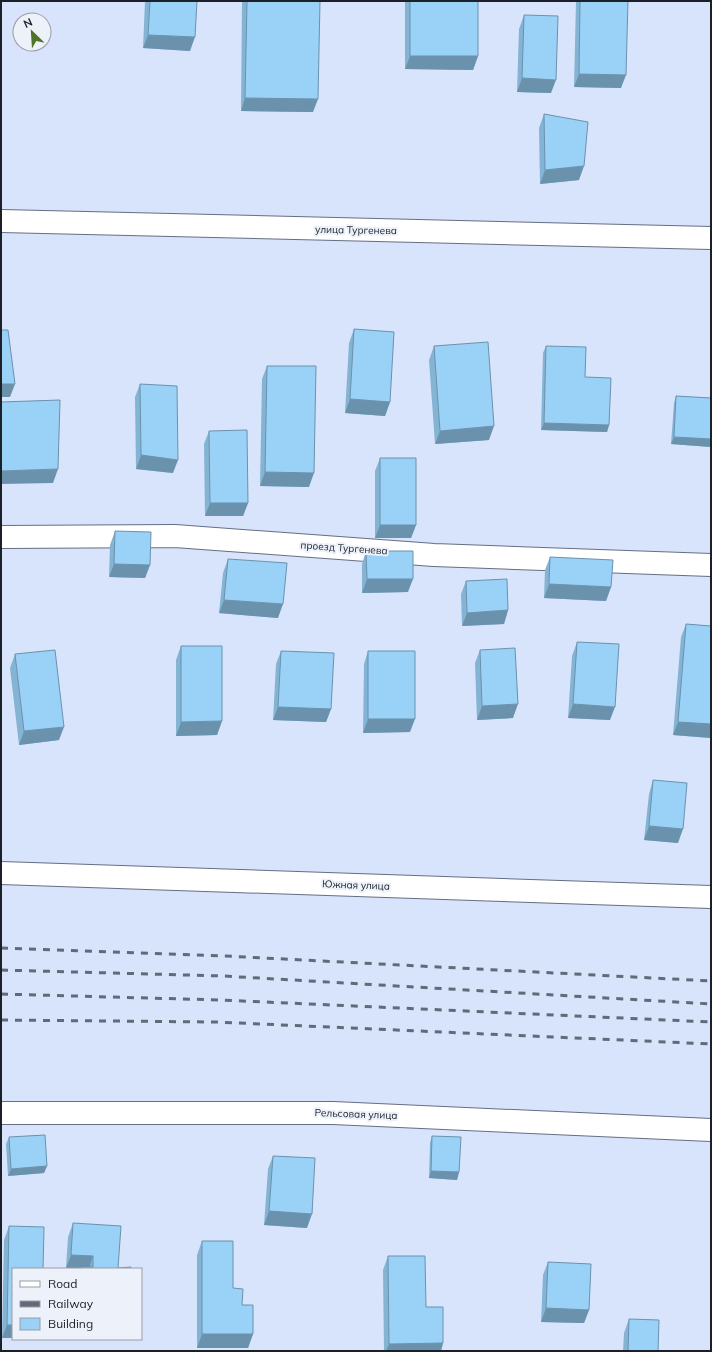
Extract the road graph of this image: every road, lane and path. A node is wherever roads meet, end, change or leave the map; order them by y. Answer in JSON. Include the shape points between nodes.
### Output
{"nodes":[{"id":1,"x":1,"y":221,"type":"edge"},
{"id":2,"x":711,"y":238,"type":"edge"},
{"id":3,"x":1,"y":537,"type":"edge"},
{"id":4,"x":711,"y":566,"type":"edge"},
{"id":5,"x":1,"y":873,"type":"edge"},
{"id":6,"x":711,"y":897,"type":"edge"},
{"id":7,"x":1,"y":1113,"type":"edge"},
{"id":8,"x":711,"y":1130,"type":"edge"}],
"edges":[{"from":1,"to":2,"type":"street","name":"улица Тургенева"},
{"from":3,"to":4,"type":"street","name":"проезд Тургенева","via":[[175,536],[434,555]]},
{"from":5,"to":6,"type":"street","name":"Южная улица"},
{"from":7,"to":8,"type":"street","name":"Рельсовая улица","via":[[333,1113]]}]}
